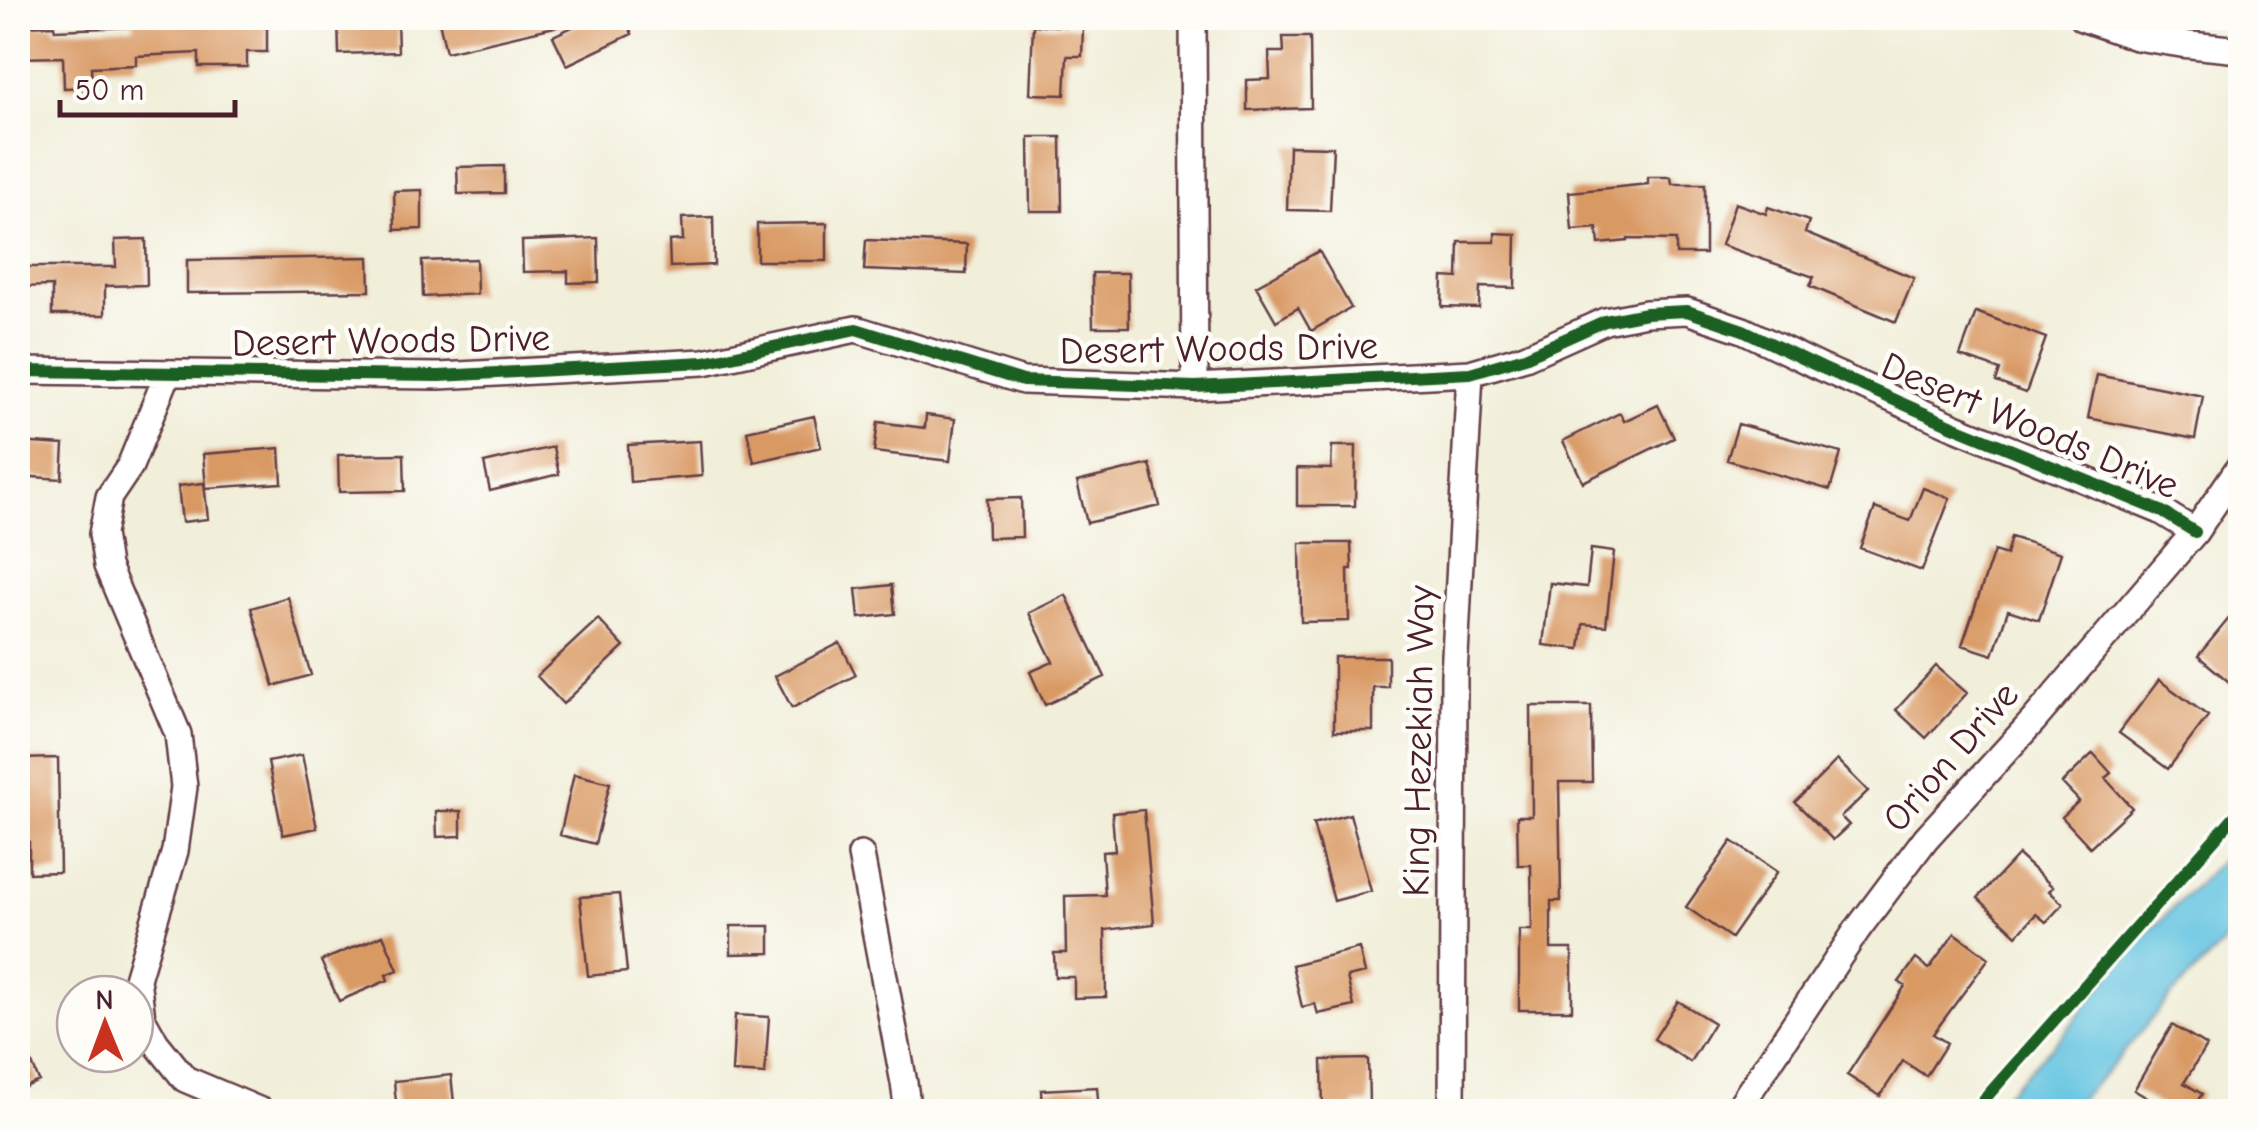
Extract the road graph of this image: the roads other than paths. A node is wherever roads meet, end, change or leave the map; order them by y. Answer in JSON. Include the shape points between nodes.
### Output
{"nodes":[{"id":1,"x":1193,"y":18,"type":"edge"},
{"id":2,"x":2082,"y":18,"type":"edge"},
{"id":3,"x":2240,"y":50,"type":"edge"},
{"id":4,"x":18,"y":370,"type":"edge"},
{"id":5,"x":168,"y":372,"type":"junction"},
{"id":6,"x":1470,"y":373,"type":"junction"},
{"id":7,"x":1195,"y":387,"type":"junction"},
{"id":8,"x":2240,"y":466,"type":"edge"},
{"id":9,"x":2195,"y":532,"type":"junction"},
{"id":10,"x":861,"y":856,"type":"dead end"},
{"id":11,"x":263,"y":1112,"type":"edge"},
{"id":12,"x":908,"y":1112,"type":"edge"},
{"id":13,"x":1452,"y":1112,"type":"edge"},
{"id":14,"x":1736,"y":1112,"type":"edge"}],
"edges":[{"from":1,"to":7,"type":"street"},
{"from":2,"to":3,"type":"street","via":[[2136,36]]},
{"from":4,"to":5,"type":"street","name":"Desert Woods Drive"},
{"from":5,"to":7,"type":"street","name":"Desert Woods Drive","via":[[438,376],[704,362],[856,329],[1023,381]]},
{"from":5,"to":11,"type":"street","via":[[130,466],[109,497],[102,534],[106,566],[178,734],[184,787],[175,851],[138,979],[142,1018],[186,1079]]},
{"from":6,"to":7,"type":"street","name":"Desert Woods Drive"},
{"from":6,"to":9,"type":"street","name":"Desert Woods Drive","via":[[1605,321],[1687,311],[2161,510]]},
{"from":6,"to":13,"type":"street","name":"King Hezekiah Way","via":[[1454,675]]},
{"from":8,"to":9,"type":"street","name":"Orion Drive"},
{"from":9,"to":14,"type":"street","name":"Orion Drive","via":[[1926,838]]},
{"from":10,"to":12,"type":"street"}]}
